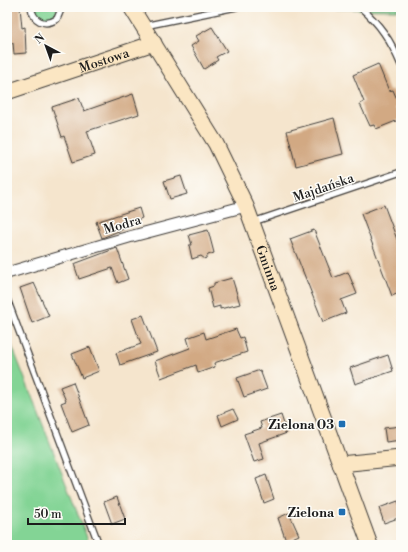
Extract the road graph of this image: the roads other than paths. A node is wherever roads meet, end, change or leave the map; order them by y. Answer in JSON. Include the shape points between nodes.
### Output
{"nodes":[{"id":1,"x":31,"y":7,"type":"edge"},
{"id":2,"x":62,"y":7,"type":"edge"},
{"id":3,"x":131,"y":7,"type":"edge"},
{"id":4,"x":236,"y":7,"type":"edge"},
{"id":5,"x":360,"y":7,"type":"edge"},
{"id":6,"x":143,"y":26,"type":"junction"},
{"id":7,"x":154,"y":43,"type":"junction"},
{"id":8,"x":401,"y":65,"type":"edge"},
{"id":9,"x":7,"y":92,"type":"edge"},
{"id":10,"x":401,"y":172,"type":"edge"},
{"id":11,"x":246,"y":206,"type":"junction"},
{"id":12,"x":252,"y":222,"type":"junction"},
{"id":13,"x":7,"y":272,"type":"edge"},
{"id":14,"x":7,"y":299,"type":"edge"},
{"id":15,"x":401,"y":458,"type":"edge"},
{"id":16,"x":340,"y":464,"type":"junction"},
{"id":17,"x":99,"y":545,"type":"edge"},
{"id":18,"x":370,"y":545,"type":"edge"}],
"edges":[{"from":1,"to":2,"type":"lane","via":[[31,12],[37,20],[47,23],[57,19]]},
{"from":3,"to":6,"type":"main road","name":"Gminna"},
{"from":4,"to":6,"type":"lane"},
{"from":5,"to":8,"type":"lane","via":[[377,21]]},
{"from":6,"to":7,"type":"main road","name":"Gminna"},
{"from":7,"to":9,"type":"main road","name":"Mostowa"},
{"from":7,"to":11,"type":"main road","name":"Gminna","via":[[216,144]]},
{"from":10,"to":12,"type":"lane","name":"Majdańska"},
{"from":11,"to":12,"type":"main road","name":"Gminna"},
{"from":11,"to":13,"type":"street","name":"Modra"},
{"from":12,"to":16,"type":"main road","name":"Gminna"},
{"from":14,"to":17,"type":"lane"},
{"from":15,"to":16,"type":"main road"},
{"from":16,"to":18,"type":"main road","name":"Gminna"}]}
